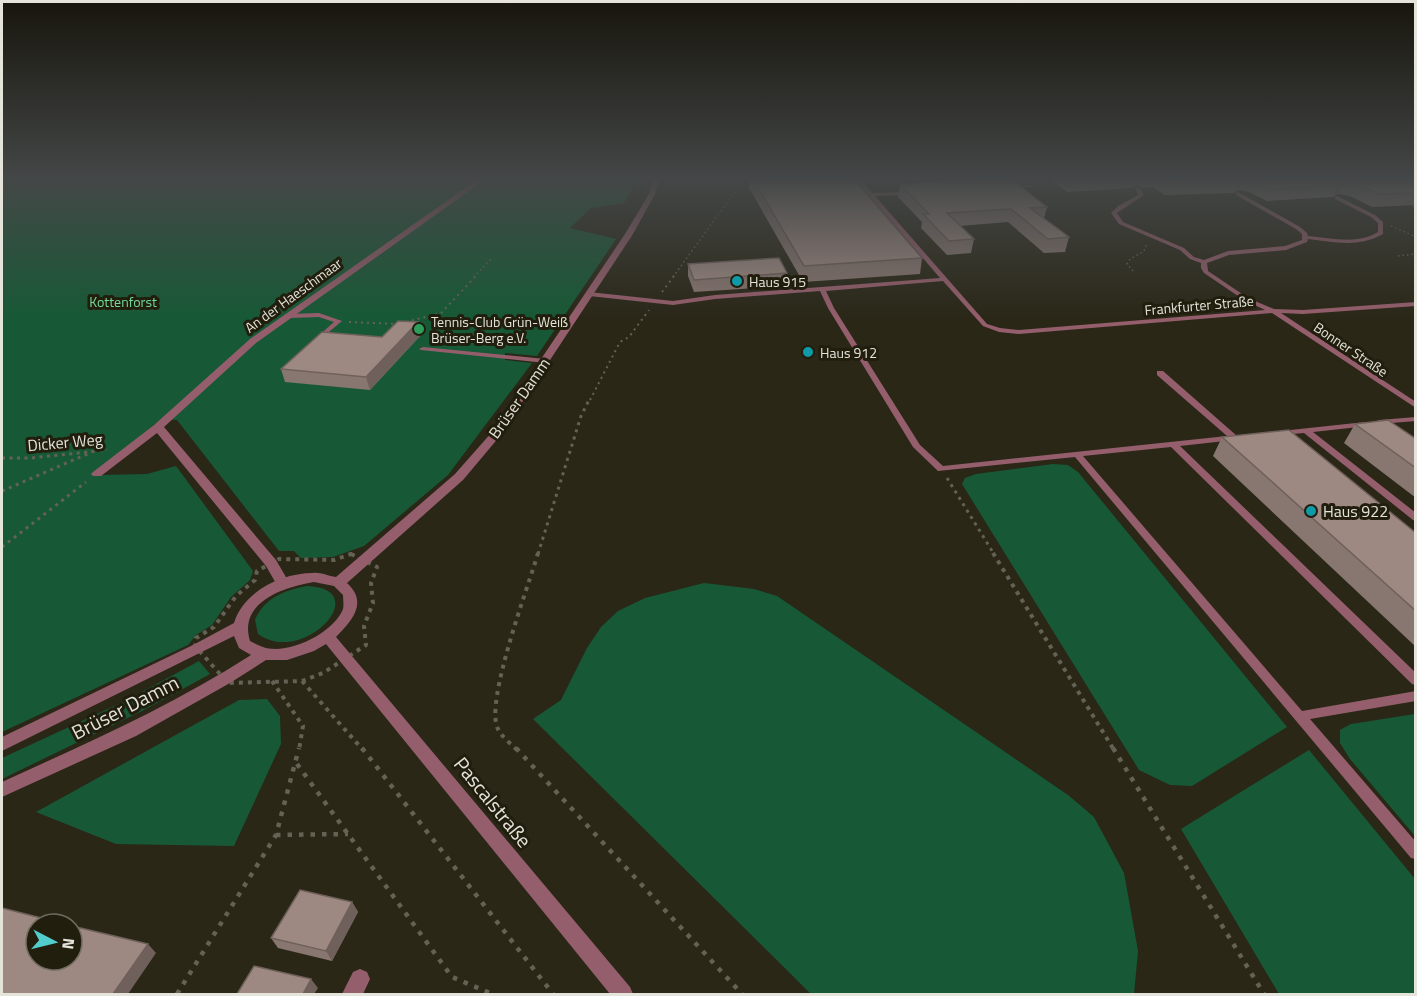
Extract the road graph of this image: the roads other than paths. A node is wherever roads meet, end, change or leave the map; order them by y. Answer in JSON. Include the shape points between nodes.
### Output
{"nodes":[{"id":1,"x":417,"y":225,"type":"edge"},
{"id":2,"x":634,"y":225,"type":"edge"},
{"id":3,"x":1125,"y":225,"type":"edge"},
{"id":4,"x":1294,"y":225,"type":"edge"},
{"id":5,"x":1381,"y":225,"type":"edge"},
{"id":6,"x":900,"y":227,"type":"joint"},
{"id":7,"x":887,"y":228,"type":"edge"},
{"id":8,"x":1306,"y":237,"type":"junction"},
{"id":9,"x":1204,"y":262,"type":"junction"},
{"id":10,"x":945,"y":279,"type":"junction"},
{"id":11,"x":822,"y":289,"type":"junction"},
{"id":12,"x":589,"y":294,"type":"junction"},
{"id":13,"x":1416,"y":304,"type":"edge"},
{"id":14,"x":1273,"y":311,"type":"junction"},
{"id":15,"x":288,"y":316,"type":"junction"},
{"id":16,"x":314,"y":343,"type":"edge"},
{"id":17,"x":423,"y":349,"type":"dead end"},
{"id":18,"x":545,"y":361,"type":"junction"},
{"id":19,"x":1160,"y":373,"type":"dead end"},
{"id":20,"x":1416,"y":406,"type":"edge"},
{"id":21,"x":1416,"y":418,"type":"edge"},
{"id":22,"x":158,"y":427,"type":"junction"},
{"id":23,"x":1305,"y":430,"type":"junction"},
{"id":24,"x":1270,"y":434,"type":"edge"},
{"id":25,"x":1246,"y":437,"type":"edge"},
{"id":26,"x":1234,"y":438,"type":"junction"},
{"id":27,"x":1174,"y":445,"type":"junction"},
{"id":28,"x":1077,"y":454,"type":"junction"},
{"id":29,"x":97,"y":474,"type":"road end"},
{"id":30,"x":1416,"y":518,"type":"edge"},
{"id":31,"x":339,"y":582,"type":"junction"},
{"id":32,"x":283,"y":584,"type":"junction"},
{"id":33,"x":239,"y":627,"type":"junction"},
{"id":34,"x":328,"y":637,"type":"junction"},
{"id":35,"x":263,"y":654,"type":"junction"},
{"id":36,"x":1416,"y":681,"type":"edge"},
{"id":37,"x":1416,"y":696,"type":"edge"},
{"id":38,"x":1299,"y":716,"type":"junction"},
{"id":39,"x":2,"y":744,"type":"edge"},
{"id":40,"x":2,"y":790,"type":"edge"},
{"id":41,"x":1416,"y":852,"type":"edge"},
{"id":42,"x":623,"y":994,"type":"edge"}],
"edges":[{"from":1,"to":15,"type":"street","name":"An der Haeschmaar"},
{"from":2,"to":12,"type":"street","name":"Brüser Damm"},
{"from":3,"to":9,"type":"lane","name":"Bonner Straße"},
{"from":4,"to":8,"type":"lane"},
{"from":5,"to":8,"type":"lane","via":[[1381,233],[1368,239]]},
{"from":6,"to":7,"type":"lane"},
{"from":6,"to":10,"type":"lane"},
{"from":8,"to":9,"type":"lane","via":[[1294,246],[1228,253]]},
{"from":9,"to":14,"type":"lane","name":"Bonner Straße","via":[[1206,272]]},
{"from":10,"to":11,"type":"lane"},
{"from":10,"to":14,"type":"lane","name":"Frankfurter Straße","via":[[985,325],[1019,332]]},
{"from":11,"to":12,"type":"lane","via":[[673,303]]},
{"from":11,"to":28,"type":"lane","via":[[917,447],[941,469]]},
{"from":12,"to":18,"type":"street","name":"Brüser Damm"},
{"from":13,"to":14,"type":"lane","name":"Frankfurter Straße"},
{"from":14,"to":20,"type":"lane","name":"Bonner Straße"},
{"from":15,"to":16,"type":"lane","via":[[319,315],[339,321]]},
{"from":15,"to":22,"type":"street","name":"An der Haeschmaar"},
{"from":17,"to":18,"type":"lane"},
{"from":18,"to":31,"type":"street","name":"Brüser Damm","via":[[496,434],[459,477]]},
{"from":19,"to":26,"type":"lane"},
{"from":21,"to":23,"type":"lane"},
{"from":22,"to":29,"type":"street","name":"An der Haeschmaar"},
{"from":22,"to":32,"type":"street","via":[[271,563]]},
{"from":23,"to":24,"type":"lane"},
{"from":23,"to":30,"type":"lane"},
{"from":25,"to":26,"type":"lane"},
{"from":26,"to":27,"type":"lane"},
{"from":27,"to":28,"type":"lane"},
{"from":27,"to":36,"type":"lane"},
{"from":28,"to":38,"type":"lane"},
{"from":31,"to":32,"type":"street","via":[[314,577]]},
{"from":31,"to":34,"type":"street","via":[[352,600],[350,613]]},
{"from":32,"to":33,"type":"street","via":[[253,602]]},
{"from":33,"to":35,"type":"street","via":[[244,644]]},
{"from":33,"to":39,"type":"street","name":"Brüser Damm"},
{"from":34,"to":35,"type":"street","via":[[296,652]]},
{"from":34,"to":42,"type":"street","name":"Pascalstraße"},
{"from":35,"to":40,"type":"street","name":"Brüser Damm","via":[[130,731]]},
{"from":37,"to":38,"type":"lane"},
{"from":38,"to":41,"type":"lane"}]}
